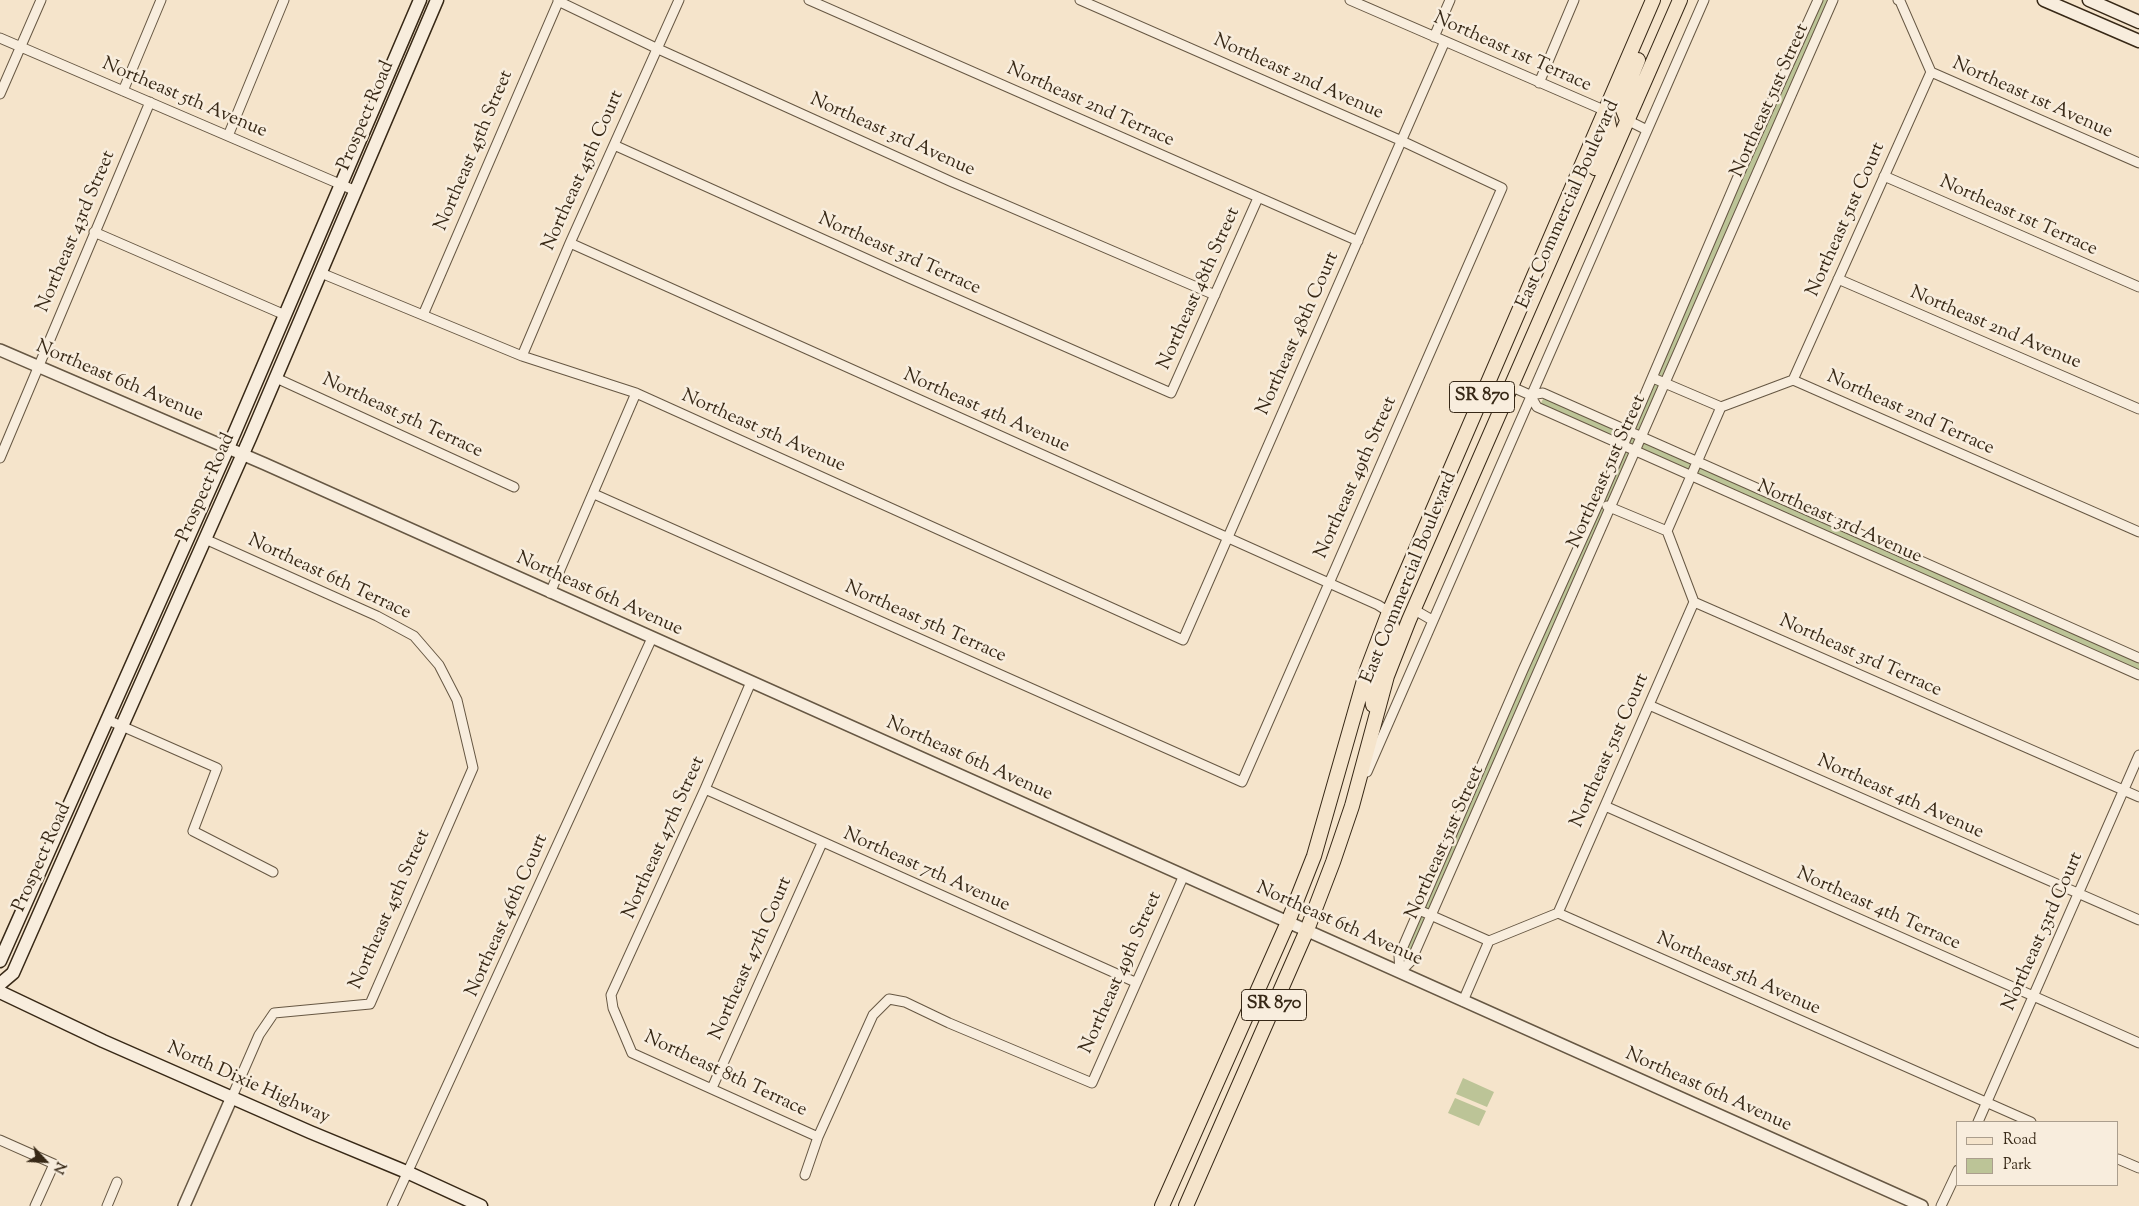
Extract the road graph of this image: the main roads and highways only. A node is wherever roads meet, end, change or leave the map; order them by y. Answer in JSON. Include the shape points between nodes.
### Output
{"nodes":[{"id":1,"x":420,"y":0,"type":"edge"},
{"id":2,"x":437,"y":0,"type":"edge"},
{"id":3,"x":1653,"y":0,"type":"edge"},
{"id":4,"x":1680,"y":0,"type":"edge"},
{"id":5,"x":2044,"y":0,"type":"edge"},
{"id":6,"x":2089,"y":0,"type":"edge"},
{"id":7,"x":2139,"y":22,"type":"edge"},
{"id":8,"x":1637,"y":38,"type":"junction"},
{"id":9,"x":2139,"y":41,"type":"edge"},
{"id":10,"x":1606,"y":112,"type":"junction"},
{"id":11,"x":1626,"y":120,"type":"junction"},
{"id":12,"x":1588,"y":208,"type":"junction"},
{"id":13,"x":1535,"y":274,"type":"junction"},
{"id":14,"x":1488,"y":383,"type":"junction"},
{"id":15,"x":1510,"y":386,"type":"junction"},
{"id":16,"x":1466,"y":488,"type":"junction"},
{"id":17,"x":1431,"y":514,"type":"junction"},
{"id":18,"x":1413,"y":609,"type":"junction"},
{"id":19,"x":1389,"y":612,"type":"junction"},
{"id":20,"x":1378,"y":708,"type":"junction"},
{"id":21,"x":0,"y":961,"type":"edge"},
{"id":22,"x":0,"y":984,"type":"edge"},
{"id":23,"x":0,"y":992,"type":"edge"},
{"id":24,"x":1216,"y":1085,"type":"junction"},
{"id":25,"x":1170,"y":1199,"type":"edge"},
{"id":26,"x":1187,"y":1203,"type":"edge"},
{"id":27,"x":481,"y":1206,"type":"edge"},
{"id":28,"x":1162,"y":1206,"type":"edge"}],
"edges":[{"from":1,"to":21,"type":"main road","name":"Prospect Road","via":[[228,448]]},
{"from":2,"to":22,"type":"main road","name":"Prospect Road","via":[[243,454],[13,973]]},
{"from":3,"to":8,"type":"main road","name":"East Commercial Boulevard","number":"SR 870"},
{"from":4,"to":11,"type":"main road","name":"East Commercial Boulevard","number":"SR 870"},
{"from":5,"to":9,"type":"main road"},
{"from":6,"to":7,"type":"main road"},
{"from":8,"to":10,"type":"main road","name":"East Commercial Boulevard","number":"SR 870"},
{"from":8,"to":11,"type":"main road","via":[[1641,54],[1622,103]]},
{"from":10,"to":12,"type":"main road","via":[[1610,131],[1584,194]]},
{"from":10,"to":13,"type":"main road","name":"East Commercial Boulevard","number":"SR 870"},
{"from":11,"to":12,"type":"main road","name":"East Commercial Boulevard","number":"SR 870"},
{"from":12,"to":15,"type":"main road","name":"East Commercial Boulevard","number":"SR 870"},
{"from":13,"to":14,"type":"main road","name":"East Commercial Boulevard","number":"SR 870"},
{"from":13,"to":15,"type":"main road","via":[[1539,289],[1506,366]]},
{"from":14,"to":16,"type":"main road","via":[[1492,404],[1462,472]]},
{"from":14,"to":17,"type":"main road","name":"East Commercial Boulevard","number":"SR 870"},
{"from":15,"to":16,"type":"main road","name":"East Commercial Boulevard","number":"SR 870"},
{"from":16,"to":18,"type":"main road","name":"East Commercial Boulevard","number":"SR 870"},
{"from":17,"to":18,"type":"main road","via":[[1434,520],[1432,531],[1406,594]]},
{"from":17,"to":19,"type":"main road","name":"East Commercial Boulevard","number":"SR 870"},
{"from":18,"to":20,"type":"main road","name":"East Commercial Boulevard","number":"SR 870"},
{"from":19,"to":20,"type":"main road","via":[[1392,636],[1372,695],[1373,704]]},
{"from":19,"to":24,"type":"main road","name":"East Commercial Boulevard","number":"SR 870","via":[[1367,670],[1314,856]]},
{"from":20,"to":26,"type":"main road","name":"East Commercial Boulevard","number":"SR 870","via":[[1352,806],[1307,930]]},
{"from":23,"to":27,"type":"main road","name":"North Dixie Highway","via":[[103,1041]]},
{"from":24,"to":25,"type":"main road","name":"East Commercial Boulevard","number":"SR 870"},
{"from":24,"to":26,"type":"main road","via":[[1214,1106],[1184,1178]]},
{"from":25,"to":28,"type":"main road","name":"East Commercial Boulevard","number":"SR 870"}]}
